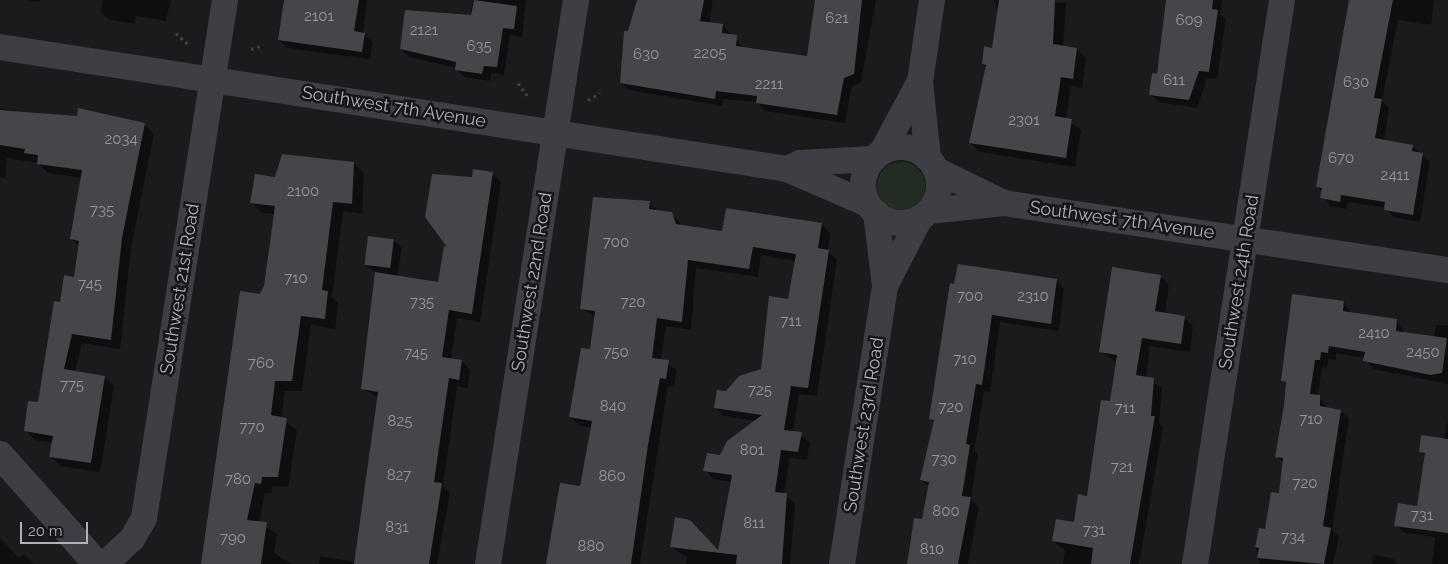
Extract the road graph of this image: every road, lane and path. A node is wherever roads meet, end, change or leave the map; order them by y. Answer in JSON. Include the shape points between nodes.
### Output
{"nodes":[{"id":1,"x":225,"y":0,"type":"edge"},
{"id":2,"x":576,"y":0,"type":"edge"},
{"id":3,"x":932,"y":0,"type":"edge"},
{"id":4,"x":1282,"y":0,"type":"edge"},
{"id":5,"x":176,"y":33,"type":"dead end"},
{"id":6,"x":189,"y":45,"type":"dead end"},
{"id":7,"x":263,"y":45,"type":"dead end"},
{"id":8,"x":0,"y":46,"type":"edge"},
{"id":9,"x":250,"y":49,"type":"dead end"},
{"id":10,"x":212,"y":79,"type":"junction"},
{"id":11,"x":920,"y":82,"type":"junction"},
{"id":12,"x":518,"y":83,"type":"dead end"},
{"id":13,"x":600,"y":93,"type":"dead end"},
{"id":14,"x":528,"y":97,"type":"dead end"},
{"id":15,"x":588,"y":100,"type":"dead end"},
{"id":16,"x":556,"y":132,"type":"junction"},
{"id":17,"x":878,"y":155,"type":"junction"},
{"id":18,"x":932,"y":164,"type":"junction"},
{"id":19,"x":787,"y":169,"type":"junction"},
{"id":20,"x":1004,"y":203,"type":"junction"},
{"id":21,"x":872,"y":208,"type":"junction"},
{"id":22,"x":924,"y":215,"type":"junction"},
{"id":23,"x":1245,"y":237,"type":"junction"},
{"id":24,"x":1448,"y":270,"type":"edge"},
{"id":25,"x":885,"y":286,"type":"junction"},
{"id":26,"x":0,"y":455,"type":"edge"},
{"id":27,"x":96,"y":564,"type":"edge"},
{"id":28,"x":105,"y":564,"type":"edge"},
{"id":29,"x":488,"y":564,"type":"edge"},
{"id":30,"x":842,"y":564,"type":"edge"},
{"id":31,"x":1195,"y":564,"type":"edge"}],
"edges":[{"from":1,"to":10,"type":"street","name":"Southwest 21st Road"},
{"from":2,"to":16,"type":"street","name":"Southwest 22nd Road"},
{"from":3,"to":11,"type":"street"},
{"from":4,"to":23,"type":"street","name":"Southwest 24th Road"},
{"from":5,"to":6,"type":"path"},
{"from":7,"to":9,"type":"path"},
{"from":8,"to":10,"type":"street","name":"Southwest 7th Avenue"},
{"from":10,"to":16,"type":"street","name":"Southwest 7th Avenue"},
{"from":10,"to":28,"type":"street","name":"Southwest 21st Road","via":[[144,518],[132,539]]},
{"from":11,"to":17,"type":"street"},
{"from":11,"to":18,"type":"street"},
{"from":12,"to":14,"type":"path"},
{"from":13,"to":15,"type":"path"},
{"from":16,"to":19,"type":"street","name":"Southwest 7th Avenue"},
{"from":16,"to":29,"type":"street","name":"Southwest 22nd Road"},
{"from":17,"to":18,"type":"street","via":[[906,148]]},
{"from":17,"to":19,"type":"street","name":"Southwest 7th Avenue","via":[[800,163]]},
{"from":17,"to":21,"type":"street","via":[[864,180]]},
{"from":18,"to":20,"type":"street","name":"Southwest 7th Avenue"},
{"from":18,"to":22,"type":"street","via":[[939,192]]},
{"from":19,"to":21,"type":"street","name":"Southwest 7th Avenue"},
{"from":20,"to":22,"type":"street","name":"Southwest 7th Avenue"},
{"from":20,"to":23,"type":"street","name":"Southwest 7th Avenue"},
{"from":21,"to":22,"type":"street","via":[[902,223]]},
{"from":21,"to":25,"type":"street","name":"Southwest 23rd Road"},
{"from":22,"to":25,"type":"street","name":"Southwest 23rd Road"},
{"from":23,"to":24,"type":"street","name":"Southwest 7th Avenue"},
{"from":23,"to":31,"type":"street","name":"Southwest 24th Road"},
{"from":25,"to":30,"type":"street","name":"Southwest 23rd Road"},
{"from":26,"to":27,"type":"street"}]}
